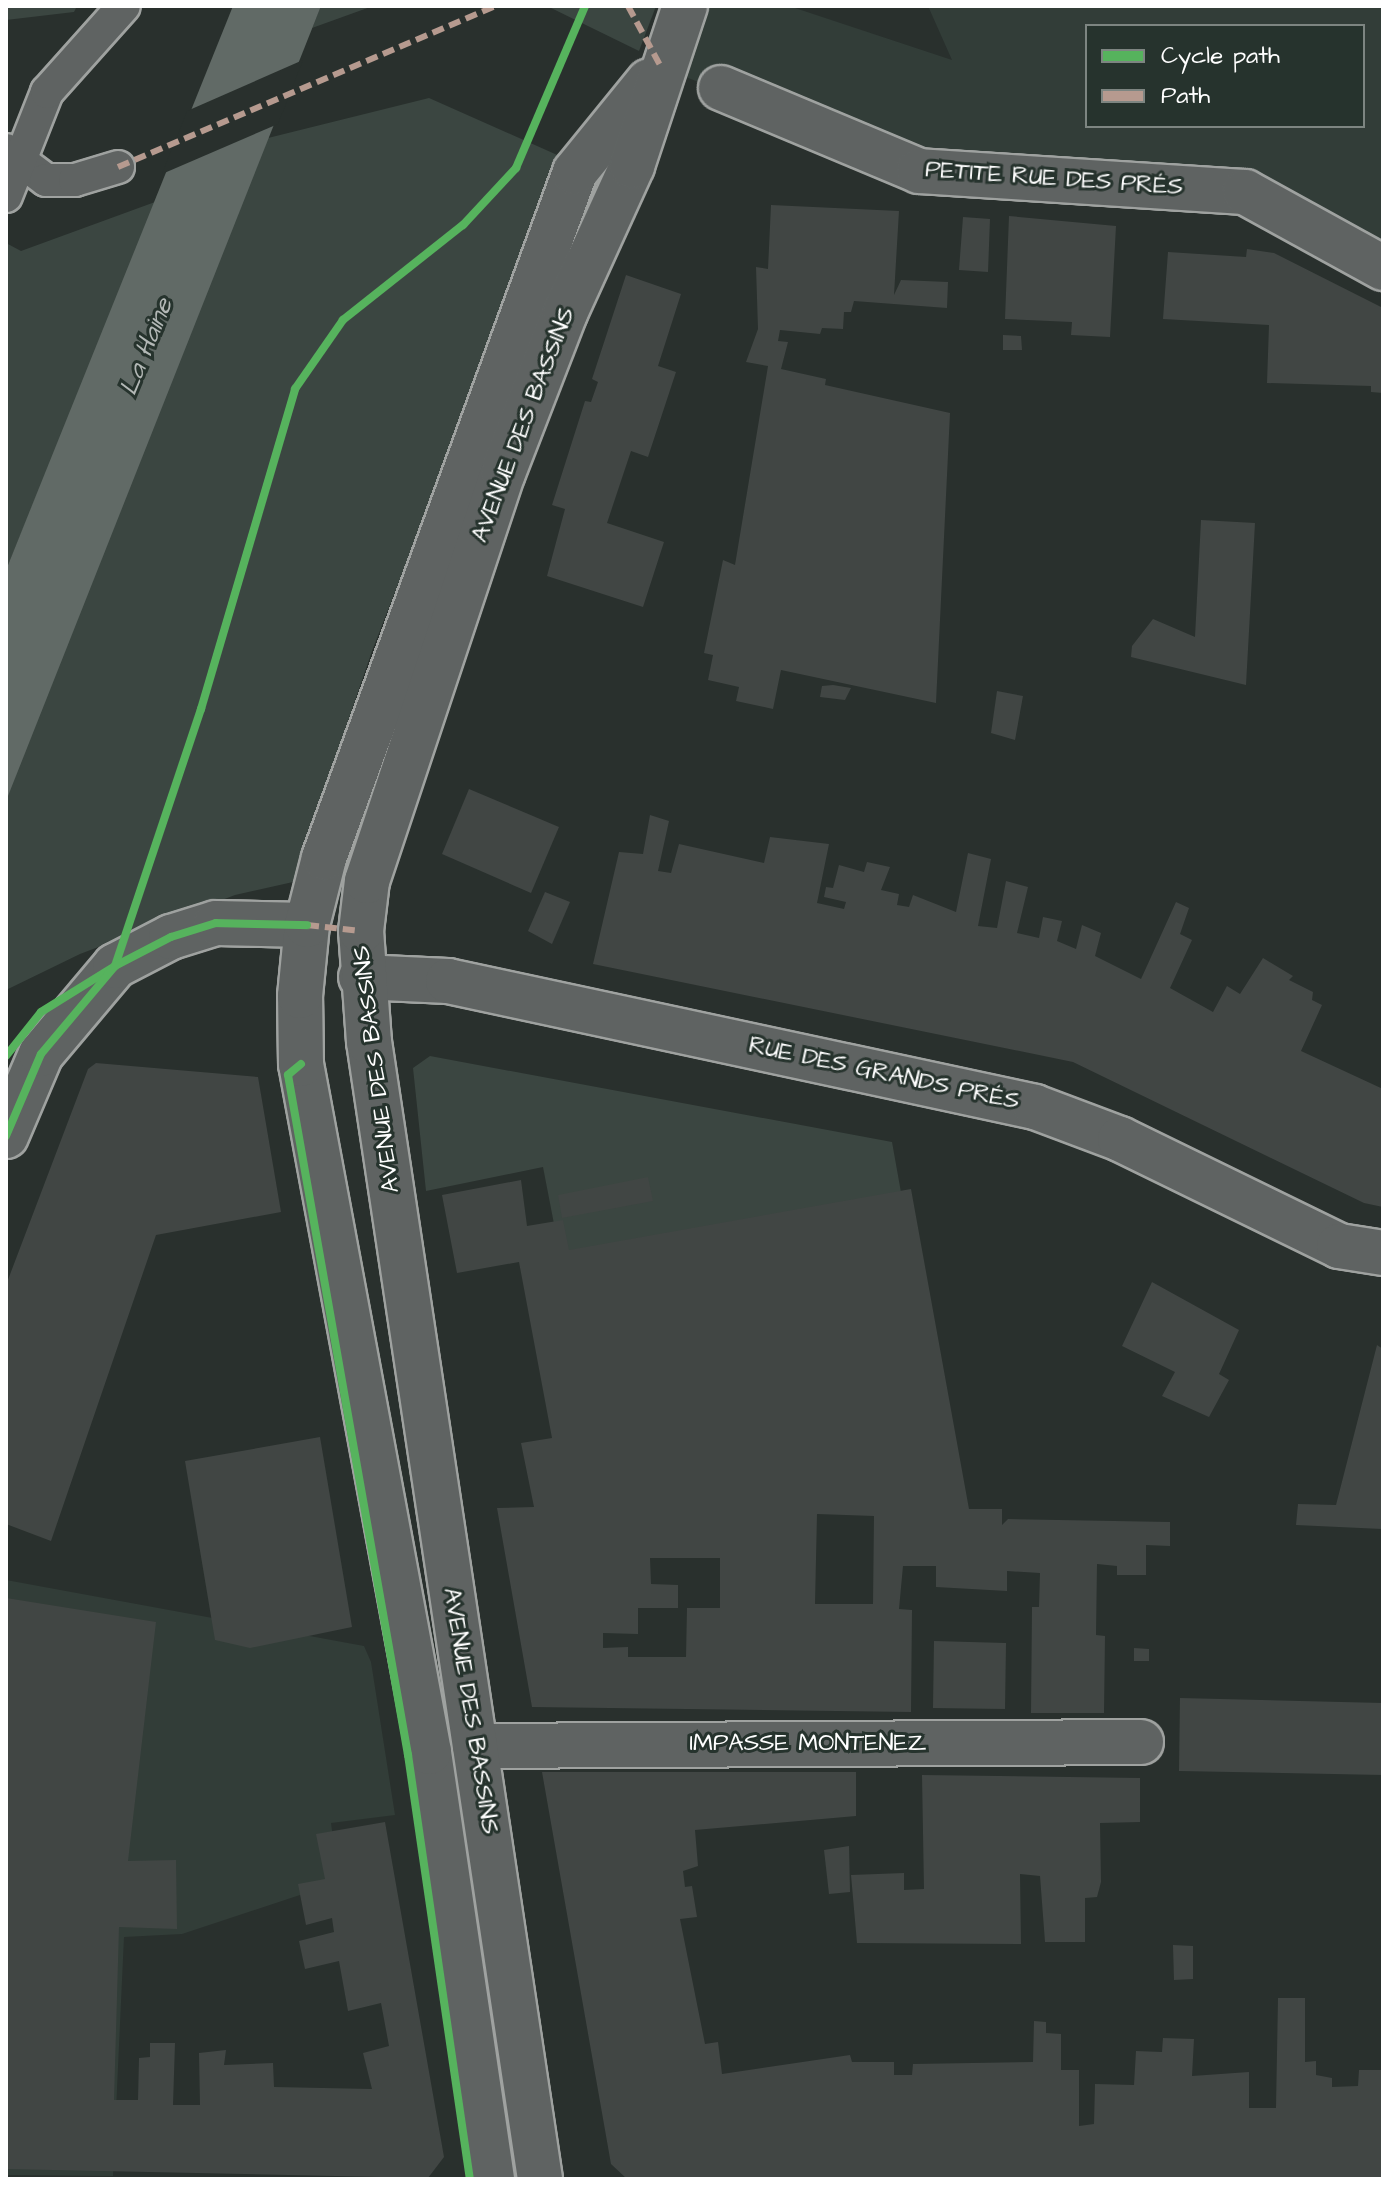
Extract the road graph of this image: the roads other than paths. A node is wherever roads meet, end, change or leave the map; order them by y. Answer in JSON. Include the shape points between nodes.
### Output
{"nodes":[{"id":1,"x":124,"y":6,"type":"edge"},
{"id":2,"x":685,"y":6,"type":"edge"},
{"id":3,"x":661,"y":67,"type":"junction"},
{"id":4,"x":721,"y":88,"type":"dead end"},
{"id":5,"x":13,"y":157,"type":"edge"},
{"id":6,"x":118,"y":167,"type":"dead end"},
{"id":7,"x":6,"y":196,"type":"edge"},
{"id":8,"x":1383,"y":268,"type":"edge"},
{"id":9,"x":307,"y":925,"type":"junction"},
{"id":10,"x":361,"y":977,"type":"junction"},
{"id":11,"x":6,"y":1136,"type":"edge"},
{"id":12,"x":1383,"y":1253,"type":"edge"},
{"id":13,"x":1141,"y":1742,"type":"dead end"},
{"id":14,"x":475,"y":1746,"type":"junction"},
{"id":15,"x":492,"y":2179,"type":"edge"},
{"id":16,"x":540,"y":2179,"type":"edge"}],
"edges":[{"from":1,"to":5,"type":"lane","via":[[47,92]]},
{"from":2,"to":3,"type":"street","name":"AVENUE DES BASSINS"},
{"from":3,"to":9,"type":"street","via":[[575,172],[324,858]]},
{"from":3,"to":10,"type":"street","name":"AVENUE DES BASSINS","via":[[632,166],[565,313],[503,473],[367,881]]},
{"from":4,"to":8,"type":"street","name":"PETITE RUE DES PRÉS","via":[[919,171],[1245,192]]},
{"from":5,"to":6,"type":"lane","via":[[46,180],[75,180]]},
{"from":5,"to":7,"type":"lane"},
{"from":9,"to":11,"type":"street","via":[[216,923],[171,937],[115,966],[41,1054]]},
{"from":9,"to":15,"type":"street","via":[[301,1064],[429,1752]]},
{"from":10,"to":12,"type":"street","name":"RUE DES GRANDS PRÉS","via":[[448,981],[1035,1107],[1120,1139],[1339,1246]]},
{"from":10,"to":14,"type":"street","name":"AVENUE DES BASSINS"},
{"from":13,"to":14,"type":"street","name":"IMPASSE MONTENEZ"},
{"from":14,"to":16,"type":"street","name":"AVENUE DES BASSINS"}]}
